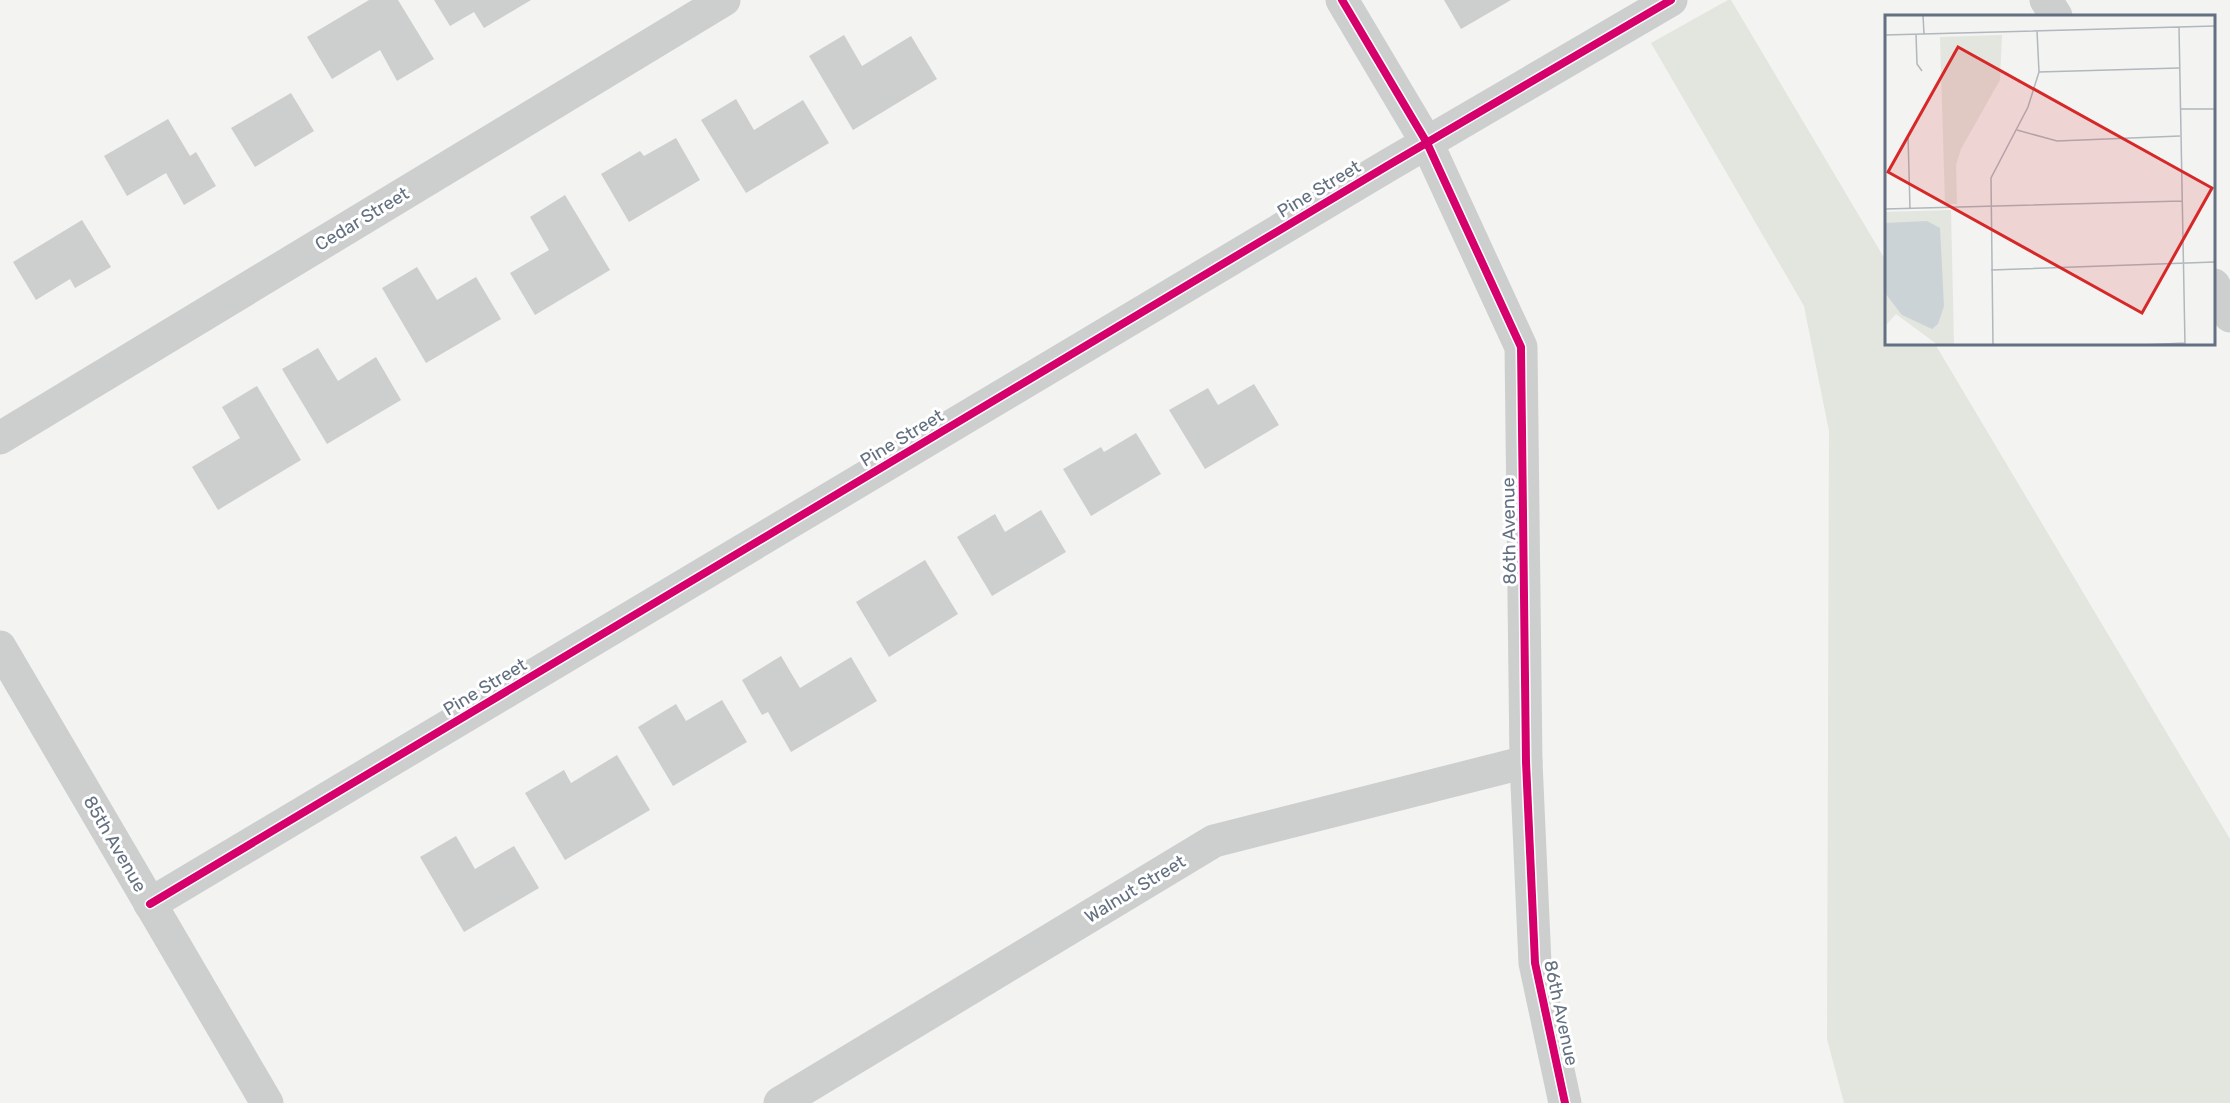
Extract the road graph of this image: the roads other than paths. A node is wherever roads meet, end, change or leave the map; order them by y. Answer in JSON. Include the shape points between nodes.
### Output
{"nodes":[{"id":1,"x":724,"y":0,"type":"edge"},
{"id":2,"x":1342,"y":0,"type":"edge"},
{"id":3,"x":1671,"y":0,"type":"edge"},
{"id":4,"x":2046,"y":0,"type":"edge"},
{"id":5,"x":2055,"y":15,"type":"edge"},
{"id":6,"x":1427,"y":142,"type":"junction"},
{"id":7,"x":2215,"y":287,"type":"edge"},
{"id":8,"x":2230,"y":316,"type":"edge"},
{"id":9,"x":0,"y":438,"type":"edge"},
{"id":10,"x":0,"y":647,"type":"edge"},
{"id":11,"x":1526,"y":762,"type":"junction"},
{"id":12,"x":150,"y":904,"type":"junction"},
{"id":13,"x":267,"y":1103,"type":"edge"},
{"id":14,"x":780,"y":1103,"type":"edge"},
{"id":15,"x":1565,"y":1103,"type":"edge"}],
"edges":[{"from":1,"to":9,"type":"street","name":"Cedar Street"},
{"from":2,"to":6,"type":"street","name":"86th Avenue"},
{"from":3,"to":6,"type":"street","name":"Pine Street"},
{"from":4,"to":5,"type":"street"},
{"from":6,"to":11,"type":"street","name":"86th Avenue","via":[[1521,347]]},
{"from":6,"to":12,"type":"street","name":"Pine Street"},
{"from":7,"to":8,"type":"street"},
{"from":10,"to":12,"type":"street","name":"85th Avenue"},
{"from":11,"to":14,"type":"street","name":"Walnut Street","via":[[1214,841]]},
{"from":11,"to":15,"type":"street","name":"86th Avenue","via":[[1535,963]]},
{"from":12,"to":13,"type":"street","name":"85th Avenue"}]}
